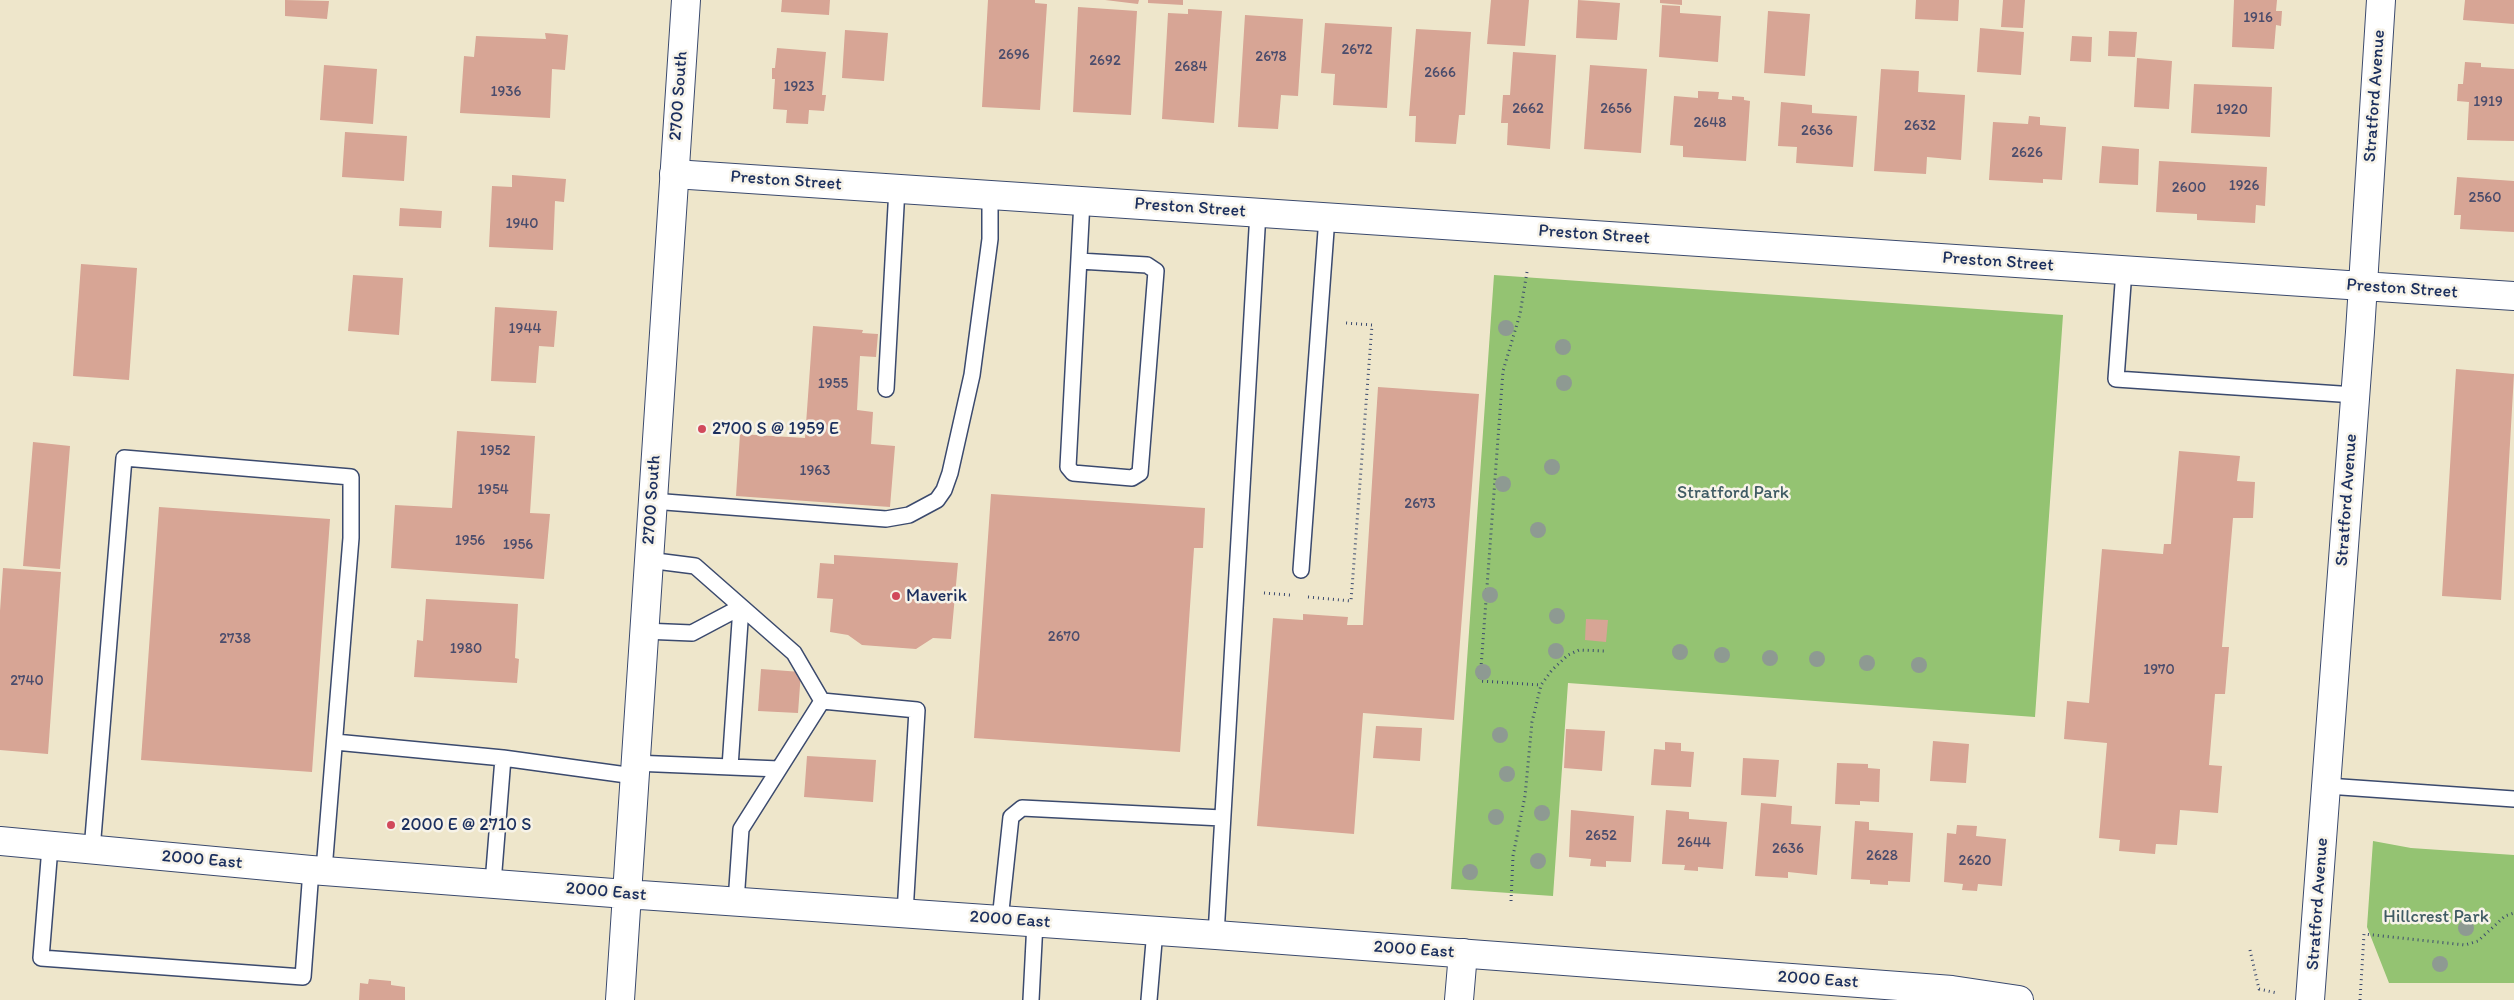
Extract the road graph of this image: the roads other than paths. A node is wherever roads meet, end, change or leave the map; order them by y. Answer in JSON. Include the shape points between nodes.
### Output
{"nodes":[{"id":1,"x":686,"y":0,"type":"edge"},
{"id":2,"x":2381,"y":0,"type":"edge"},
{"id":3,"x":674,"y":174,"type":"junction"},
{"id":4,"x":897,"y":188,"type":"junction"},
{"id":5,"x":990,"y":194,"type":"junction"},
{"id":6,"x":1082,"y":201,"type":"junction"},
{"id":7,"x":1258,"y":212,"type":"junction"},
{"id":8,"x":1327,"y":217,"type":"junction"},
{"id":9,"x":1079,"y":261,"type":"junction"},
{"id":10,"x":2124,"y":270,"type":"junction"},
{"id":11,"x":2363,"y":286,"type":"junction"},
{"id":12,"x":2514,"y":296,"type":"edge"},
{"id":13,"x":886,"y":389,"type":"dead end"},
{"id":14,"x":2355,"y":395,"type":"junction"},
{"id":15,"x":652,"y":501,"type":"junction"},
{"id":16,"x":648,"y":560,"type":"junction"},
{"id":17,"x":1302,"y":570,"type":"dead end"},
{"id":18,"x":741,"y":607,"type":"junction"},
{"id":19,"x":643,"y":631,"type":"junction"},
{"id":20,"x":822,"y":701,"type":"junction"},
{"id":21,"x":334,"y":742,"type":"junction"},
{"id":22,"x":503,"y":758,"type":"junction"},
{"id":23,"x":730,"y":767,"type":"junction"},
{"id":24,"x":634,"y":769,"type":"junction"},
{"id":25,"x":779,"y":769,"type":"junction"},
{"id":26,"x":2327,"y":786,"type":"junction"},
{"id":27,"x":2514,"y":799,"type":"edge"},
{"id":28,"x":1222,"y":818,"type":"junction"},
{"id":29,"x":0,"y":841,"type":"edge"},
{"id":30,"x":50,"y":847,"type":"junction"},
{"id":31,"x":92,"y":850,"type":"junction"},
{"id":32,"x":317,"y":870,"type":"junction"},
{"id":33,"x":493,"y":883,"type":"junction"},
{"id":34,"x":626,"y":894,"type":"junction"},
{"id":35,"x":736,"y":902,"type":"junction"},
{"id":36,"x":905,"y":914,"type":"junction"},
{"id":37,"x":1000,"y":920,"type":"junction"},
{"id":38,"x":1035,"y":922,"type":"junction"},
{"id":39,"x":1155,"y":930,"type":"junction"},
{"id":40,"x":1216,"y":935,"type":"junction"},
{"id":41,"x":1462,"y":953,"type":"junction"},
{"id":42,"x":1952,"y":995,"type":"edge"},
{"id":43,"x":620,"y":1000,"type":"edge"},
{"id":44,"x":625,"y":1000,"type":"edge"},
{"id":45,"x":1030,"y":1000,"type":"edge"},
{"id":46,"x":1149,"y":1000,"type":"edge"},
{"id":47,"x":1459,"y":1000,"type":"edge"},
{"id":48,"x":2019,"y":1000,"type":"edge"},
{"id":49,"x":2310,"y":1000,"type":"edge"}],
"edges":[{"from":1,"to":3,"type":"street","name":"2700 South"},
{"from":2,"to":11,"type":"street","name":"Stratford Avenue"},
{"from":3,"to":4,"type":"street","name":"Preston Street"},
{"from":3,"to":15,"type":"street","name":"2700 South"},
{"from":4,"to":5,"type":"street","name":"Preston Street"},
{"from":4,"to":13,"type":"lane"},
{"from":5,"to":6,"type":"street","name":"Preston Street"},
{"from":5,"to":15,"type":"lane","via":[[990,239],[972,375],[950,473],[937,500],[909,515],[886,519]]},
{"from":6,"to":7,"type":"street","name":"Preston Street"},
{"from":6,"to":9,"type":"lane"},
{"from":7,"to":8,"type":"street","name":"Preston Street"},
{"from":7,"to":28,"type":"lane"},
{"from":8,"to":10,"type":"street","name":"Preston Street"},
{"from":8,"to":17,"type":"lane"},
{"from":9,"to":9,"type":"lane","via":[[1147,265],[1156,271],[1140,473],[1132,478],[1073,473],[1068,467]]},
{"from":10,"to":11,"type":"street","name":"Preston Street"},
{"from":10,"to":14,"type":"lane","via":[[2116,379]]},
{"from":11,"to":12,"type":"street","name":"Preston Street"},
{"from":11,"to":14,"type":"street","name":"Stratford Avenue"},
{"from":14,"to":26,"type":"street","name":"Stratford Avenue"},
{"from":15,"to":16,"type":"street","name":"2700 South"},
{"from":16,"to":18,"type":"lane","via":[[695,566]]},
{"from":16,"to":19,"type":"street","name":"2700 South"},
{"from":18,"to":19,"type":"lane","via":[[692,634]]},
{"from":18,"to":20,"type":"lane","via":[[794,653]]},
{"from":18,"to":23,"type":"lane"},
{"from":19,"to":24,"type":"street","name":"2700 South"},
{"from":20,"to":25,"type":"lane"},
{"from":20,"to":36,"type":"lane","via":[[917,710]]},
{"from":21,"to":22,"type":"lane"},
{"from":21,"to":31,"type":"lane","via":[[351,538],[350,477],[124,458]]},
{"from":21,"to":32,"type":"lane"},
{"from":22,"to":24,"type":"lane"},
{"from":22,"to":33,"type":"lane"},
{"from":23,"to":24,"type":"lane"},
{"from":23,"to":25,"type":"lane"},
{"from":24,"to":34,"type":"street","name":"2700 South"},
{"from":25,"to":35,"type":"lane","via":[[741,829]]},
{"from":26,"to":27,"type":"lane"},
{"from":26,"to":49,"type":"street","name":"Stratford Avenue"},
{"from":28,"to":37,"type":"lane","via":[[1022,808],[1011,817]]},
{"from":28,"to":40,"type":"lane"},
{"from":29,"to":30,"type":"street","name":"2000 East"},
{"from":30,"to":31,"type":"street","name":"2000 East"},
{"from":30,"to":32,"type":"lane","via":[[41,958],[303,977],[306,932]]},
{"from":31,"to":32,"type":"street","name":"2000 East"},
{"from":32,"to":33,"type":"street","name":"2000 East"},
{"from":33,"to":34,"type":"street","name":"2000 East"},
{"from":34,"to":35,"type":"street","name":"2000 East"},
{"from":34,"to":43,"type":"street","name":"2700 South"},
{"from":35,"to":36,"type":"street","name":"2000 East"},
{"from":36,"to":37,"type":"street","name":"2000 East"},
{"from":37,"to":38,"type":"street","name":"2000 East"},
{"from":38,"to":39,"type":"street","name":"2000 East"},
{"from":38,"to":45,"type":"lane"},
{"from":39,"to":40,"type":"street","name":"2000 East"},
{"from":39,"to":46,"type":"lane"},
{"from":40,"to":41,"type":"street","name":"2000 East"},
{"from":41,"to":42,"type":"street","name":"2000 East"},
{"from":41,"to":47,"type":"street"},
{"from":42,"to":48,"type":"street","name":"2000 East"},
{"from":43,"to":44,"type":"lane"}]}
